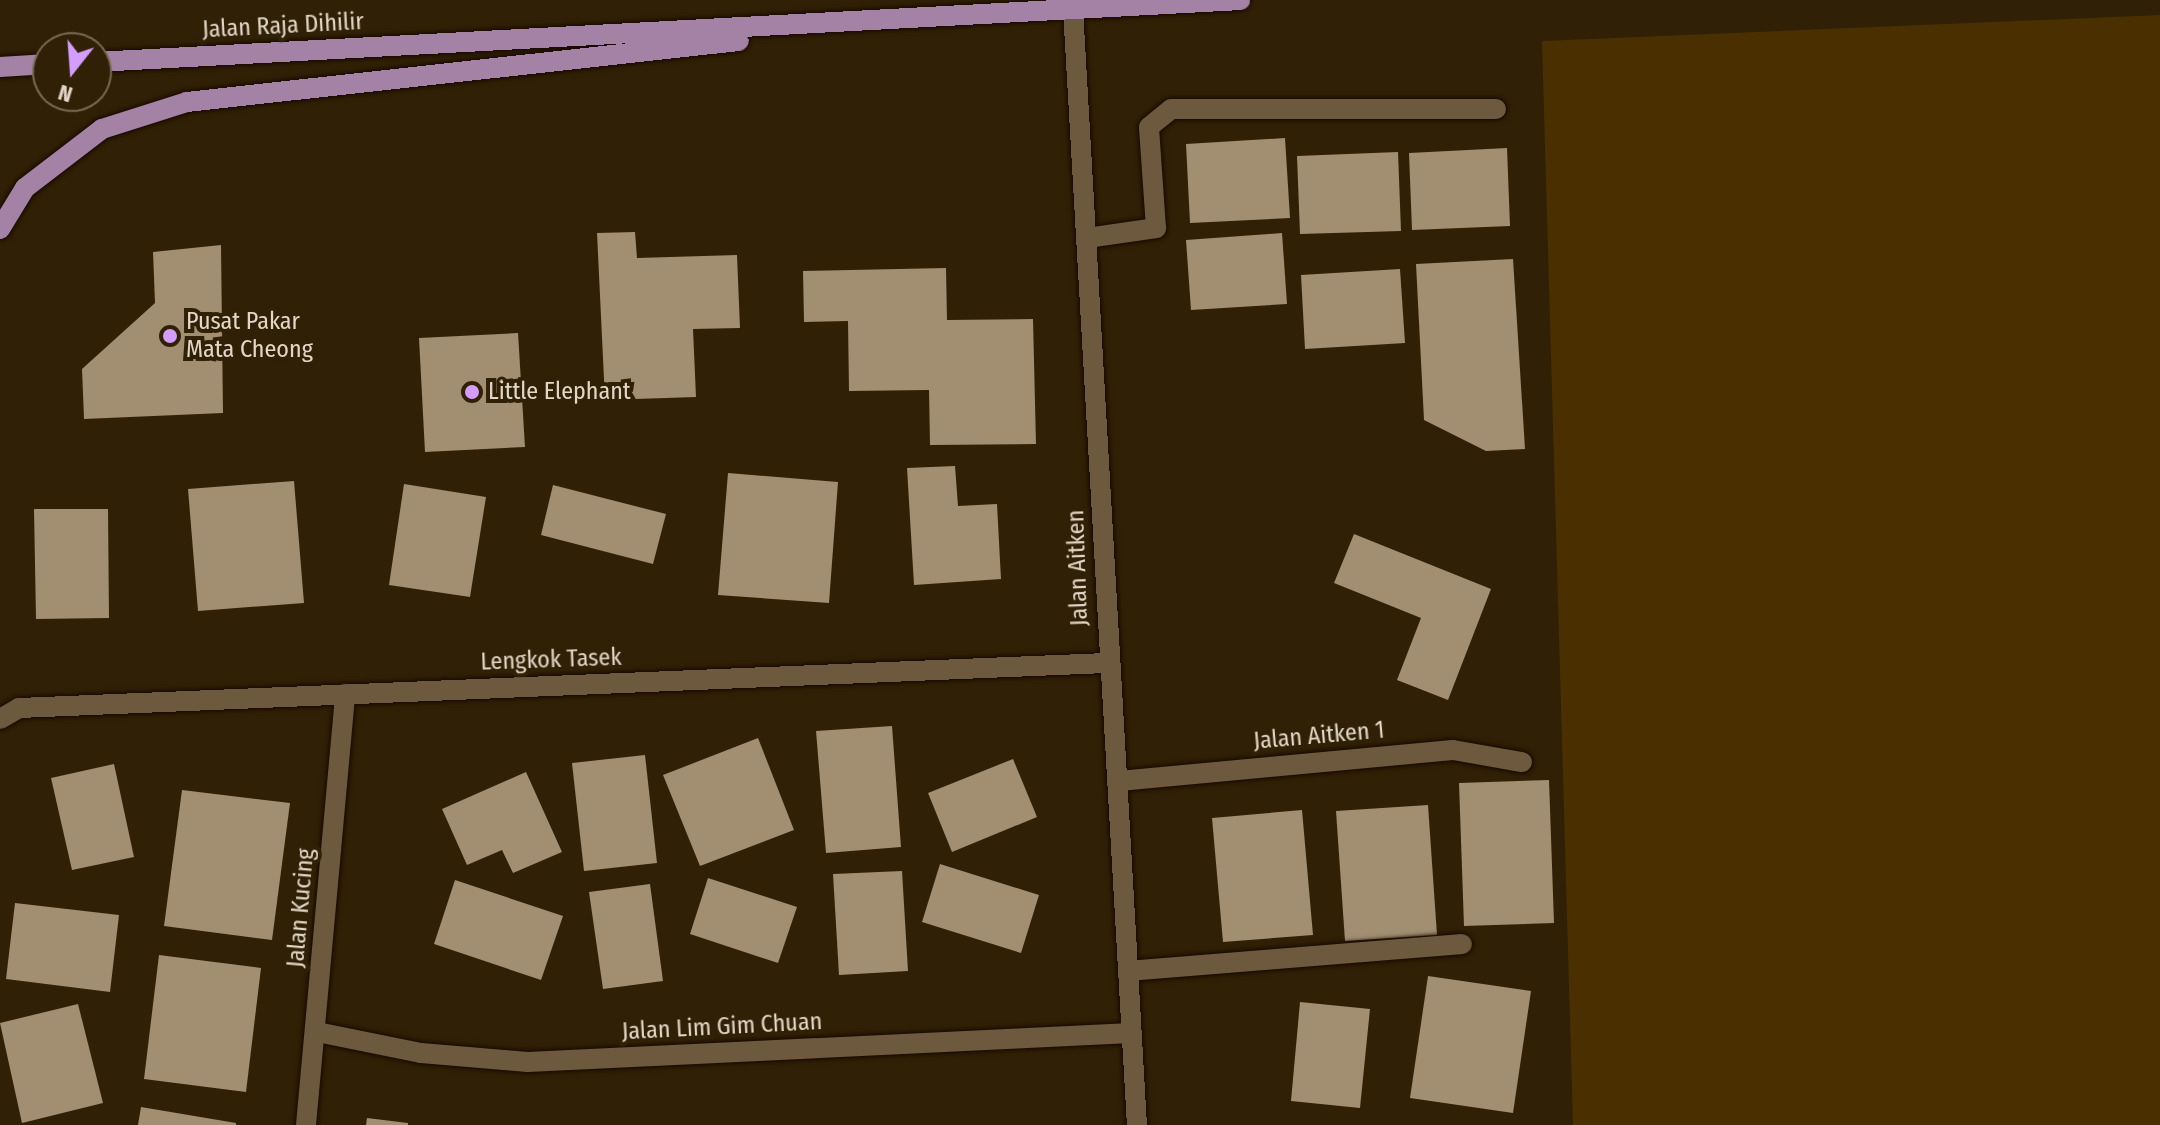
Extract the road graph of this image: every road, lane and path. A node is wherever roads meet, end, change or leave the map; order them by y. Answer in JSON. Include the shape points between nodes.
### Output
{"nodes":[{"id":1,"x":1240,"y":0,"type":"edge"},
{"id":2,"x":1073,"y":9,"type":"junction"},
{"id":3,"x":953,"y":17,"type":"junction"},
{"id":4,"x":112,"y":61,"type":"edge"},
{"id":5,"x":32,"y":65,"type":"edge"},
{"id":6,"x":0,"y":67,"type":"edge"},
{"id":7,"x":1496,"y":109,"type":"dead end"},
{"id":8,"x":0,"y":229,"type":"edge"},
{"id":9,"x":1087,"y":238,"type":"junction"},
{"id":10,"x":1108,"y":663,"type":"junction"},
{"id":11,"x":345,"y":694,"type":"junction"},
{"id":12,"x":0,"y":719,"type":"edge"},
{"id":13,"x":1522,"y":762,"type":"dead end"},
{"id":14,"x":1119,"y":781,"type":"junction"},
{"id":15,"x":1462,"y":944,"type":"dead end"},
{"id":16,"x":1128,"y":971,"type":"junction"},
{"id":17,"x":317,"y":1032,"type":"junction"},
{"id":18,"x":1131,"y":1033,"type":"junction"},
{"id":19,"x":306,"y":1125,"type":"edge"},
{"id":20,"x":1137,"y":1125,"type":"edge"}],
"edges":[{"from":1,"to":2,"type":"main road","name":"Jalan Raja Dihilir"},
{"from":2,"to":3,"type":"main road","name":"Jalan Raja Dihilir"},
{"from":2,"to":9,"type":"street","name":"Jalan Aitken"},
{"from":3,"to":4,"type":"main road","name":"Jalan Raja Dihilir"},
{"from":3,"to":8,"type":"main road","via":[[187,102],[102,129],[25,188]]},
{"from":5,"to":6,"type":"main road"},
{"from":7,"to":9,"type":"street","via":[[1171,109],[1149,127],[1156,228]]},
{"from":9,"to":10,"type":"street","name":"Jalan Aitken"},
{"from":10,"to":11,"type":"street","name":"Lengkok Tasek"},
{"from":10,"to":14,"type":"street","name":"Jalan Aitken"},
{"from":11,"to":12,"type":"street","name":"Lengkok Tasek","via":[[19,708]]},
{"from":11,"to":17,"type":"street","name":"Jalan Kucing"},
{"from":13,"to":14,"type":"street","name":"Jalan Aitken 1","via":[[1453,750]]},
{"from":14,"to":16,"type":"street","name":"Jalan Aitken"},
{"from":15,"to":16,"type":"street"},
{"from":16,"to":18,"type":"street","name":"Jalan Aitken"},
{"from":17,"to":18,"type":"street","name":"Jalan Lim Gim Chuan","via":[[421,1053],[528,1062]]},
{"from":17,"to":19,"type":"street","name":"Jalan Kucing"},
{"from":18,"to":20,"type":"street","name":"Jalan Aitken"}]}
